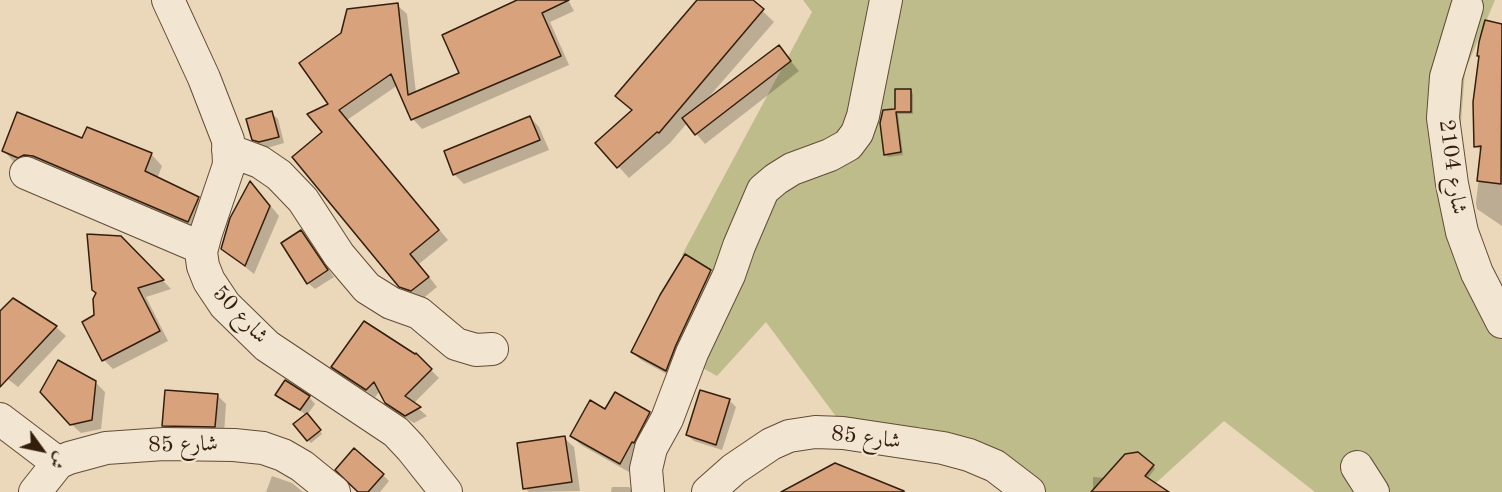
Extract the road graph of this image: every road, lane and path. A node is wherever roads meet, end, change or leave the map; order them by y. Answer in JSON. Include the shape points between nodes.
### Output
{"nodes":[{"id":1,"x":169,"y":0,"type":"edge"},
{"id":2,"x":886,"y":0,"type":"edge"},
{"id":3,"x":1467,"y":7,"type":"dead end"},
{"id":4,"x":228,"y":150,"type":"junction"},
{"id":5,"x":26,"y":173,"type":"dead end"},
{"id":6,"x":202,"y":248,"type":"junction"},
{"id":7,"x":1502,"y":322,"type":"edge"},
{"id":8,"x":492,"y":349,"type":"dead end"},
{"id":9,"x":2,"y":425,"type":"edge"},
{"id":10,"x":58,"y":463,"type":"junction"},
{"id":11,"x":35,"y":492,"type":"edge"},
{"id":12,"x":334,"y":492,"type":"edge"},
{"id":13,"x":446,"y":492,"type":"edge"},
{"id":14,"x":648,"y":492,"type":"edge"},
{"id":15,"x":708,"y":492,"type":"edge"},
{"id":16,"x":1029,"y":492,"type":"edge"}],
"edges":[{"from":1,"to":4,"type":"street","name":"شارع 50","via":[[220,118]]},
{"from":2,"to":14,"type":"street","via":[[857,133],[848,145],[792,169],[764,190],[667,419],[651,448],[645,469]]},
{"from":3,"to":7,"type":"street","name":"شارع 2104","via":[[1446,77],[1443,118],[1462,232]]},
{"from":4,"to":6,"type":"street","name":"شارع 50","via":[[230,165]]},
{"from":4,"to":8,"type":"street","via":[[260,162],[279,175],[303,200],[339,255],[367,288],[391,303],[419,313],[456,344],[476,350]]},
{"from":5,"to":6,"type":"street"},
{"from":6,"to":13,"type":"street","name":"شارع 50","via":[[206,274],[225,304],[267,346],[396,432]]},
{"from":9,"to":10,"type":"street"},
{"from":10,"to":11,"type":"street"},
{"from":10,"to":12,"type":"street","name":"شارع 85","via":[[106,448],[164,444],[263,448],[302,466]]},
{"from":15,"to":16,"type":"street","name":"شارع 85","via":[[771,444],[815,432],[843,433],[969,455],[995,466]]}]}
